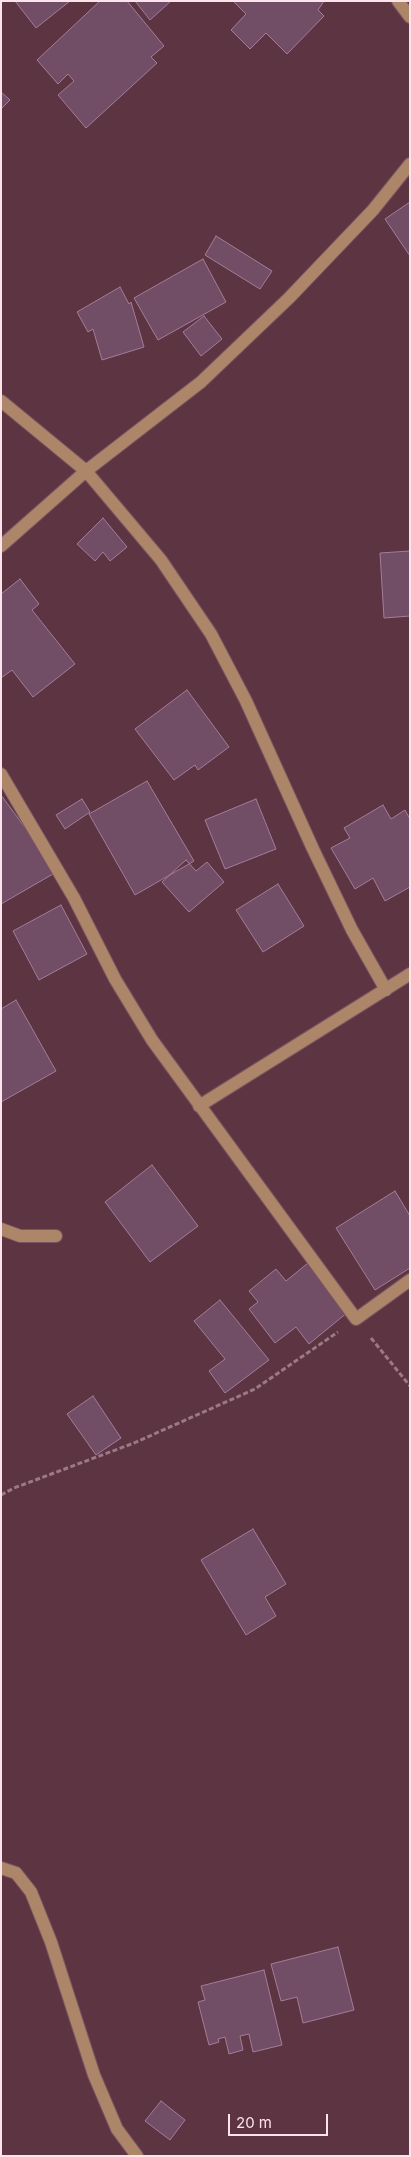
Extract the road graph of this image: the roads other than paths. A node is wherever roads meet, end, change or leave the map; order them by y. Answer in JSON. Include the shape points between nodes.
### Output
{"nodes":[{"id":1,"x":398,"y":1,"type":"edge"},
{"id":2,"x":410,"y":18,"type":"edge"},
{"id":3,"x":410,"y":164,"type":"edge"},
{"id":4,"x":1,"y":401,"type":"edge"},
{"id":5,"x":86,"y":470,"type":"junction"},
{"id":6,"x":1,"y":546,"type":"edge"},
{"id":7,"x":1,"y":774,"type":"edge"},
{"id":8,"x":410,"y":974,"type":"edge"},
{"id":9,"x":386,"y":990,"type":"junction"},
{"id":10,"x":199,"y":1106,"type":"junction"},
{"id":11,"x":1,"y":1228,"type":"edge"},
{"id":12,"x":56,"y":1236,"type":"dead end"},
{"id":13,"x":410,"y":1280,"type":"edge"},
{"id":14,"x":1,"y":1868,"type":"edge"},
{"id":15,"x":137,"y":2156,"type":"edge"}],
"edges":[{"from":1,"to":2,"type":"street"},
{"from":3,"to":5,"type":"street","via":[[374,210],[201,382]]},
{"from":4,"to":5,"type":"street"},
{"from":5,"to":6,"type":"street"},
{"from":5,"to":9,"type":"street","via":[[160,560],[211,634],[246,701],[348,922]]},
{"from":7,"to":10,"type":"street","via":[[74,898],[115,979],[152,1040]]},
{"from":8,"to":9,"type":"street"},
{"from":9,"to":10,"type":"street"},
{"from":10,"to":13,"type":"street","via":[[356,1319]]},
{"from":11,"to":12,"type":"street","via":[[20,1236]]},
{"from":14,"to":15,"type":"street","via":[[16,1873],[32,1892],[94,2075],[117,2129]]}]}
